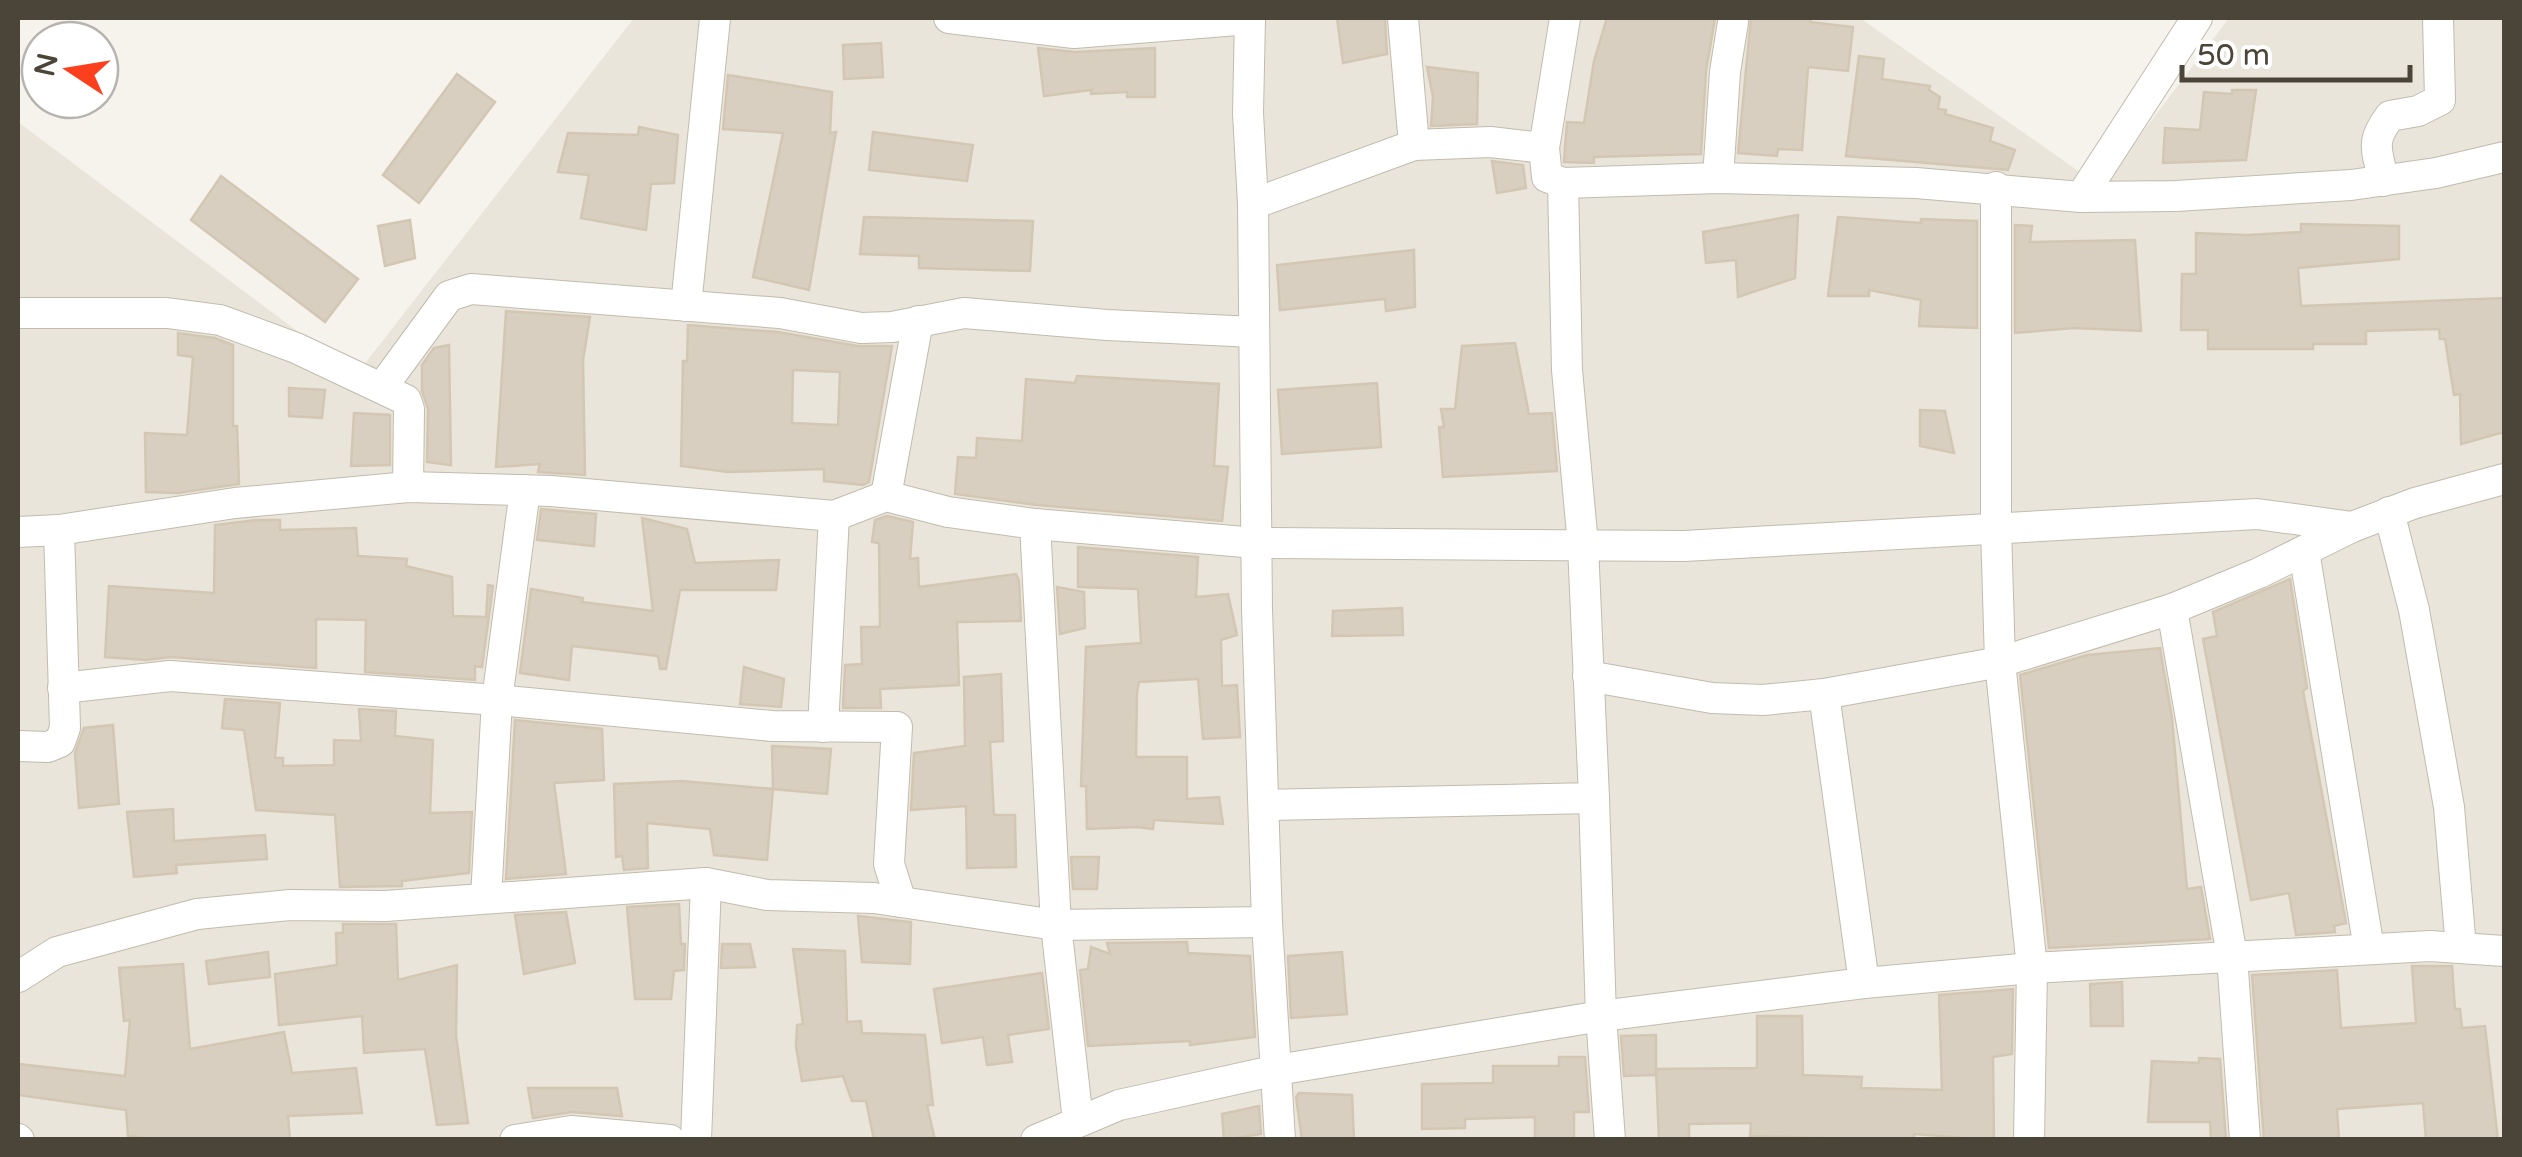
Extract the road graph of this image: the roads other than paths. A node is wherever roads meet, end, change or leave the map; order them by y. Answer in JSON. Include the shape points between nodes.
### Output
{"nodes":[{"id":1,"x":715,"y":18,"type":"edge"},
{"id":2,"x":949,"y":18,"type":"edge"},
{"id":3,"x":1250,"y":18,"type":"edge"},
{"id":4,"x":1404,"y":18,"type":"edge"},
{"id":5,"x":1565,"y":18,"type":"edge"},
{"id":6,"x":2197,"y":18,"type":"edge"},
{"id":7,"x":2438,"y":18,"type":"edge"},
{"id":8,"x":982,"y":20,"type":"edge"},
{"id":9,"x":1732,"y":22,"type":"dead end"},
{"id":10,"x":1414,"y":145,"type":"junction"},
{"id":11,"x":1544,"y":148,"type":"junction"},
{"id":12,"x":2504,"y":157,"type":"edge"},
{"id":13,"x":1718,"y":178,"type":"junction"},
{"id":14,"x":2383,"y":181,"type":"junction"},
{"id":15,"x":1562,"y":183,"type":"junction"},
{"id":16,"x":1996,"y":187,"type":"junction"},
{"id":17,"x":2082,"y":196,"type":"junction"},
{"id":18,"x":1253,"y":204,"type":"junction"},
{"id":19,"x":686,"y":306,"type":"junction"},
{"id":20,"x":18,"y":313,"type":"edge"},
{"id":21,"x":918,"y":321,"type":"junction"},
{"id":22,"x":1254,"y":332,"type":"junction"},
{"id":23,"x":383,"y":386,"type":"junction"},
{"id":24,"x":2504,"y":479,"type":"edge"},
{"id":25,"x":408,"y":487,"type":"junction"},
{"id":26,"x":525,"y":490,"type":"junction"},
{"id":27,"x":886,"y":496,"type":"junction"},
{"id":28,"x":2389,"y":512,"type":"junction"},
{"id":29,"x":834,"y":516,"type":"junction"},
{"id":30,"x":1035,"y":524,"type":"junction"},
{"id":31,"x":2352,"y":527,"type":"junction"},
{"id":32,"x":1996,"y":528,"type":"junction"},
{"id":33,"x":59,"y":530,"type":"junction"},
{"id":34,"x":18,"y":532,"type":"edge"},
{"id":35,"x":1256,"y":542,"type":"junction"},
{"id":36,"x":1582,"y":545,"type":"junction"},
{"id":37,"x":2304,"y":550,"type":"junction"},
{"id":38,"x":2172,"y":608,"type":"junction"},
{"id":39,"x":2000,"y":662,"type":"junction"},
{"id":40,"x":1588,"y":676,"type":"junction"},
{"id":41,"x":64,"y":688,"type":"junction"},
{"id":42,"x":1824,"y":694,"type":"junction"},
{"id":43,"x":497,"y":700,"type":"junction"},
{"id":44,"x":823,"y":727,"type":"junction"},
{"id":45,"x":18,"y":746,"type":"edge"},
{"id":46,"x":1594,"y":798,"type":"junction"},
{"id":47,"x":1264,"y":804,"type":"junction"},
{"id":48,"x":706,"y":884,"type":"junction"},
{"id":49,"x":486,"y":898,"type":"junction"},
{"id":50,"x":901,"y":902,"type":"junction"},
{"id":51,"x":1268,"y":922,"type":"junction"},
{"id":52,"x":1056,"y":925,"type":"junction"},
{"id":53,"x":2461,"y":948,"type":"junction"},
{"id":54,"x":2369,"y":949,"type":"junction"},
{"id":55,"x":2504,"y":951,"type":"edge"},
{"id":56,"x":2232,"y":956,"type":"junction"},
{"id":57,"x":2032,"y":968,"type":"junction"},
{"id":58,"x":18,"y":978,"type":"edge"},
{"id":59,"x":1864,"y":982,"type":"junction"},
{"id":60,"x":1601,"y":1016,"type":"junction"},
{"id":61,"x":1277,"y":1070,"type":"junction"},
{"id":62,"x":1078,"y":1121,"type":"junction"},
{"id":63,"x":515,"y":1140,"type":"edge"},
{"id":64,"x":670,"y":1140,"type":"edge"},
{"id":65,"x":696,"y":1140,"type":"edge"},
{"id":66,"x":1036,"y":1140,"type":"edge"},
{"id":67,"x":1280,"y":1140,"type":"edge"},
{"id":68,"x":1610,"y":1140,"type":"edge"},
{"id":69,"x":2029,"y":1140,"type":"edge"},
{"id":70,"x":2245,"y":1140,"type":"edge"}],
"edges":[{"from":1,"to":19,"type":"street"},
{"from":2,"to":8,"type":"street"},
{"from":3,"to":8,"type":"street","via":[[1074,33]]},
{"from":3,"to":18,"type":"street"},
{"from":4,"to":10,"type":"street"},
{"from":5,"to":11,"type":"street"},
{"from":6,"to":17,"type":"street"},
{"from":7,"to":14,"type":"street","via":[[2440,100],[2390,116],[2378,132],[2374,147]]},
{"from":9,"to":13,"type":"street"},
{"from":10,"to":11,"type":"street"},
{"from":10,"to":18,"type":"street"},
{"from":11,"to":15,"type":"street","via":[[1547,177]]},
{"from":12,"to":14,"type":"street"},
{"from":13,"to":15,"type":"street"},
{"from":13,"to":16,"type":"street"},
{"from":14,"to":17,"type":"street"},
{"from":15,"to":36,"type":"street","via":[[1567,370]]},
{"from":16,"to":17,"type":"street"},
{"from":16,"to":32,"type":"street"},
{"from":18,"to":22,"type":"street"},
{"from":19,"to":21,"type":"street","via":[[860,328]]},
{"from":19,"to":23,"type":"street","via":[[471,289],[450,296]]},
{"from":20,"to":23,"type":"street","via":[[167,313],[220,320]]},
{"from":21,"to":22,"type":"street","via":[[964,312]]},
{"from":21,"to":27,"type":"street"},
{"from":22,"to":35,"type":"street"},
{"from":23,"to":25,"type":"street","via":[[409,409]]},
{"from":24,"to":28,"type":"street"},
{"from":25,"to":26,"type":"street"},
{"from":25,"to":33,"type":"street","via":[[235,503]]},
{"from":26,"to":29,"type":"street"},
{"from":26,"to":43,"type":"street"},
{"from":27,"to":29,"type":"street"},
{"from":27,"to":30,"type":"street"},
{"from":28,"to":31,"type":"street"},
{"from":28,"to":53,"type":"street","via":[[2449,807]]},
{"from":29,"to":44,"type":"street"},
{"from":30,"to":35,"type":"street"},
{"from":30,"to":52,"type":"street"},
{"from":31,"to":32,"type":"street","via":[[2257,514]]},
{"from":31,"to":37,"type":"street"},
{"from":32,"to":36,"type":"street","via":[[1684,546]]},
{"from":32,"to":39,"type":"street"},
{"from":33,"to":34,"type":"street"},
{"from":33,"to":41,"type":"street"},
{"from":35,"to":36,"type":"street"},
{"from":35,"to":47,"type":"street"},
{"from":36,"to":40,"type":"street"},
{"from":37,"to":38,"type":"street"},
{"from":37,"to":54,"type":"street"},
{"from":38,"to":39,"type":"street"},
{"from":38,"to":56,"type":"street"},
{"from":39,"to":42,"type":"street"},
{"from":39,"to":57,"type":"street"},
{"from":40,"to":42,"type":"street","via":[[1712,698]]},
{"from":40,"to":46,"type":"street"},
{"from":41,"to":43,"type":"street","via":[[170,676]]},
{"from":41,"to":45,"type":"street","via":[[60,742]]},
{"from":42,"to":59,"type":"street"},
{"from":43,"to":44,"type":"street"},
{"from":43,"to":49,"type":"street"},
{"from":44,"to":50,"type":"street","via":[[897,727],[889,864]]},
{"from":46,"to":47,"type":"street"},
{"from":46,"to":60,"type":"street"},
{"from":47,"to":51,"type":"street"},
{"from":48,"to":49,"type":"street"},
{"from":48,"to":50,"type":"street","via":[[768,895]]},
{"from":48,"to":65,"type":"street"},
{"from":49,"to":58,"type":"street","via":[[197,914],[57,952]]},
{"from":50,"to":52,"type":"street"},
{"from":51,"to":52,"type":"street"},
{"from":51,"to":61,"type":"street"},
{"from":52,"to":62,"type":"street"},
{"from":53,"to":54,"type":"street"},
{"from":53,"to":55,"type":"street"},
{"from":54,"to":56,"type":"street"},
{"from":56,"to":57,"type":"street"},
{"from":56,"to":70,"type":"street"},
{"from":57,"to":59,"type":"street"},
{"from":57,"to":69,"type":"street"},
{"from":59,"to":60,"type":"street"},
{"from":60,"to":61,"type":"street"},
{"from":60,"to":68,"type":"street"},
{"from":61,"to":62,"type":"street","via":[[1119,1104]]},
{"from":61,"to":67,"type":"street"},
{"from":62,"to":66,"type":"street"},
{"from":63,"to":64,"type":"street","via":[[570,1131]]}]}
